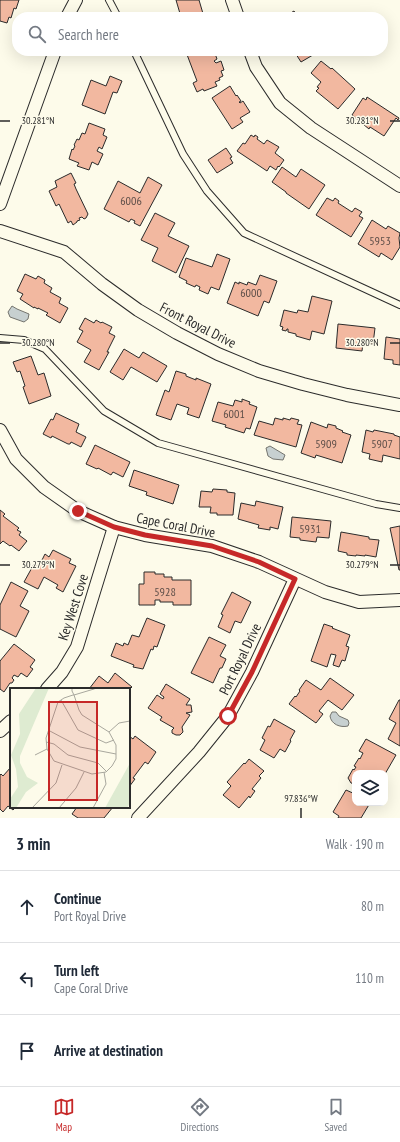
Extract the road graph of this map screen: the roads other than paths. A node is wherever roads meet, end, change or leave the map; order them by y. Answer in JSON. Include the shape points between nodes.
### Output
{"nodes":[{"id":1,"x":76,"y":0,"type":"edge"},
{"id":2,"x":110,"y":0,"type":"edge"},
{"id":3,"x":232,"y":0,"type":"edge"},
{"id":4,"x":70,"y":12,"type":"edge"},
{"id":5,"x":116,"y":12,"type":"edge"},
{"id":6,"x":236,"y":12,"type":"edge"},
{"id":7,"x":53,"y":56,"type":"edge"},
{"id":8,"x":136,"y":56,"type":"edge"},
{"id":9,"x":252,"y":56,"type":"edge"},
{"id":10,"x":400,"y":186,"type":"edge"},
{"id":11,"x":0,"y":204,"type":"edge"},
{"id":12,"x":0,"y":231,"type":"edge"},
{"id":13,"x":400,"y":305,"type":"edge"},
{"id":14,"x":0,"y":338,"type":"edge"},
{"id":15,"x":400,"y":405,"type":"edge"},
{"id":16,"x":0,"y":430,"type":"edge"},
{"id":17,"x":400,"y":508,"type":"edge"},
{"id":18,"x":114,"y":527,"type":"junction"},
{"id":19,"x":295,"y":579,"type":"junction"},
{"id":20,"x":400,"y":600,"type":"edge"},
{"id":21,"x":49,"y":688,"type":"edge"},
{"id":22,"x":10,"y":722,"type":"edge"},
{"id":23,"x":0,"y":731,"type":"edge"},
{"id":24,"x":138,"y":818,"type":"edge"}],
"edges":[{"from":1,"to":4,"type":"street"},
{"from":2,"to":5,"type":"lane"},
{"from":3,"to":6,"type":"street"},
{"from":7,"to":11,"type":"street"},
{"from":8,"to":13,"type":"lane","via":[[183,154],[207,191],[244,233]]},
{"from":9,"to":10,"type":"street","via":[[256,68],[280,102],[311,128]]},
{"from":12,"to":15,"type":"street","name":"Front Royal Drive","via":[[64,252],[138,310],[218,354],[260,371],[303,384]]},
{"from":14,"to":17,"type":"lane","via":[[24,340],[44,349],[104,411],[158,443],[368,502]]},
{"from":16,"to":18,"type":"street","name":"Cape Coral Drive","via":[[16,460],[44,487],[78,511]]},
{"from":18,"to":19,"type":"street","name":"Cape Coral Drive","via":[[212,546],[259,562]]},
{"from":18,"to":21,"type":"street","name":"Key West Cove","via":[[77,647]]},
{"from":19,"to":20,"type":"street","name":"Cape Coral Drive","via":[[325,592],[359,602]]},
{"from":19,"to":24,"type":"street","name":"Port Royal Drive","via":[[252,672],[228,716],[199,752]]},
{"from":22,"to":23,"type":"street"}]}
